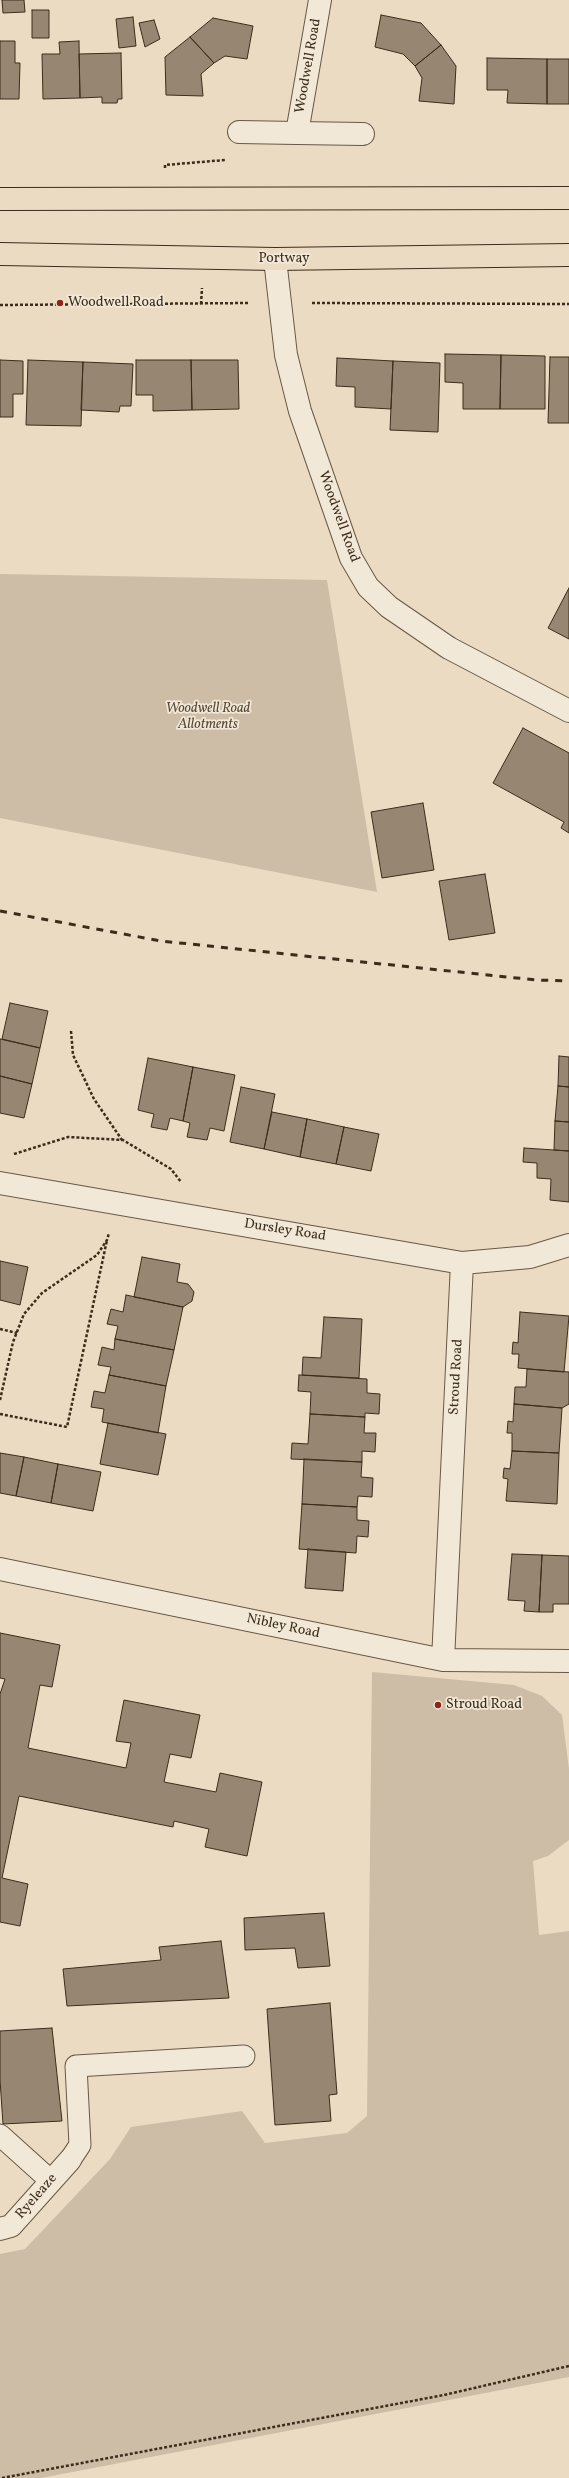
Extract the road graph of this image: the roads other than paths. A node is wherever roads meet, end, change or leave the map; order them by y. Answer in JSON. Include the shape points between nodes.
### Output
{"nodes":[{"id":1,"x":320,"y":0,"type":"edge"},
{"id":2,"x":239,"y":132,"type":"road end"},
{"id":3,"x":297,"y":133,"type":"junction"},
{"id":4,"x":363,"y":134,"type":"dead end"},
{"id":5,"x":569,"y":198,"type":"edge"},
{"id":6,"x":0,"y":199,"type":"edge"},
{"id":7,"x":0,"y":254,"type":"edge"},
{"id":8,"x":569,"y":255,"type":"edge"},
{"id":9,"x":275,"y":259,"type":"junction"},
{"id":10,"x":569,"y":711,"type":"edge"},
{"id":11,"x":0,"y":1183,"type":"edge"},
{"id":12,"x":569,"y":1245,"type":"edge"},
{"id":13,"x":462,"y":1262,"type":"junction"},
{"id":14,"x":0,"y":1569,"type":"edge"},
{"id":15,"x":443,"y":1660,"type":"junction"},
{"id":16,"x":569,"y":1661,"type":"edge"},
{"id":17,"x":244,"y":2056,"type":"dead end"},
{"id":18,"x":0,"y":2135,"type":"edge"},
{"id":19,"x":70,"y":2160,"type":"joint"},
{"id":20,"x":51,"y":2181,"type":"junction"},
{"id":21,"x":0,"y":2229,"type":"edge"}],
"edges":[{"from":1,"to":3,"type":"street","name":"Woodwell Road"},
{"from":2,"to":3,"type":"street","name":"Woodwell Road"},
{"from":3,"to":4,"type":"street","name":"Woodwell Road"},
{"from":5,"to":6,"type":"highway"},
{"from":7,"to":9,"type":"highway","name":"Portway"},
{"from":8,"to":9,"type":"highway","name":"Portway"},
{"from":9,"to":10,"type":"street","name":"Woodwell Road","via":[[286,356],[300,411],[351,558],[368,586],[389,607],[449,648]]},
{"from":11,"to":13,"type":"street","name":"Dursley Road"},
{"from":12,"to":13,"type":"street","name":"Dursley Road","via":[[530,1257]]},
{"from":13,"to":15,"type":"street","name":"Stroud Road"},
{"from":14,"to":15,"type":"street","name":"Nibley Road"},
{"from":15,"to":16,"type":"street","name":"Nibley Road"},
{"from":17,"to":19,"type":"lane","via":[[76,2066],[80,2145]]},
{"from":18,"to":20,"type":"lane"},
{"from":19,"to":20,"type":"street","name":"Ryeleaze"},
{"from":20,"to":21,"type":"street","name":"Ryeleaze","via":[[11,2226]]}]}
